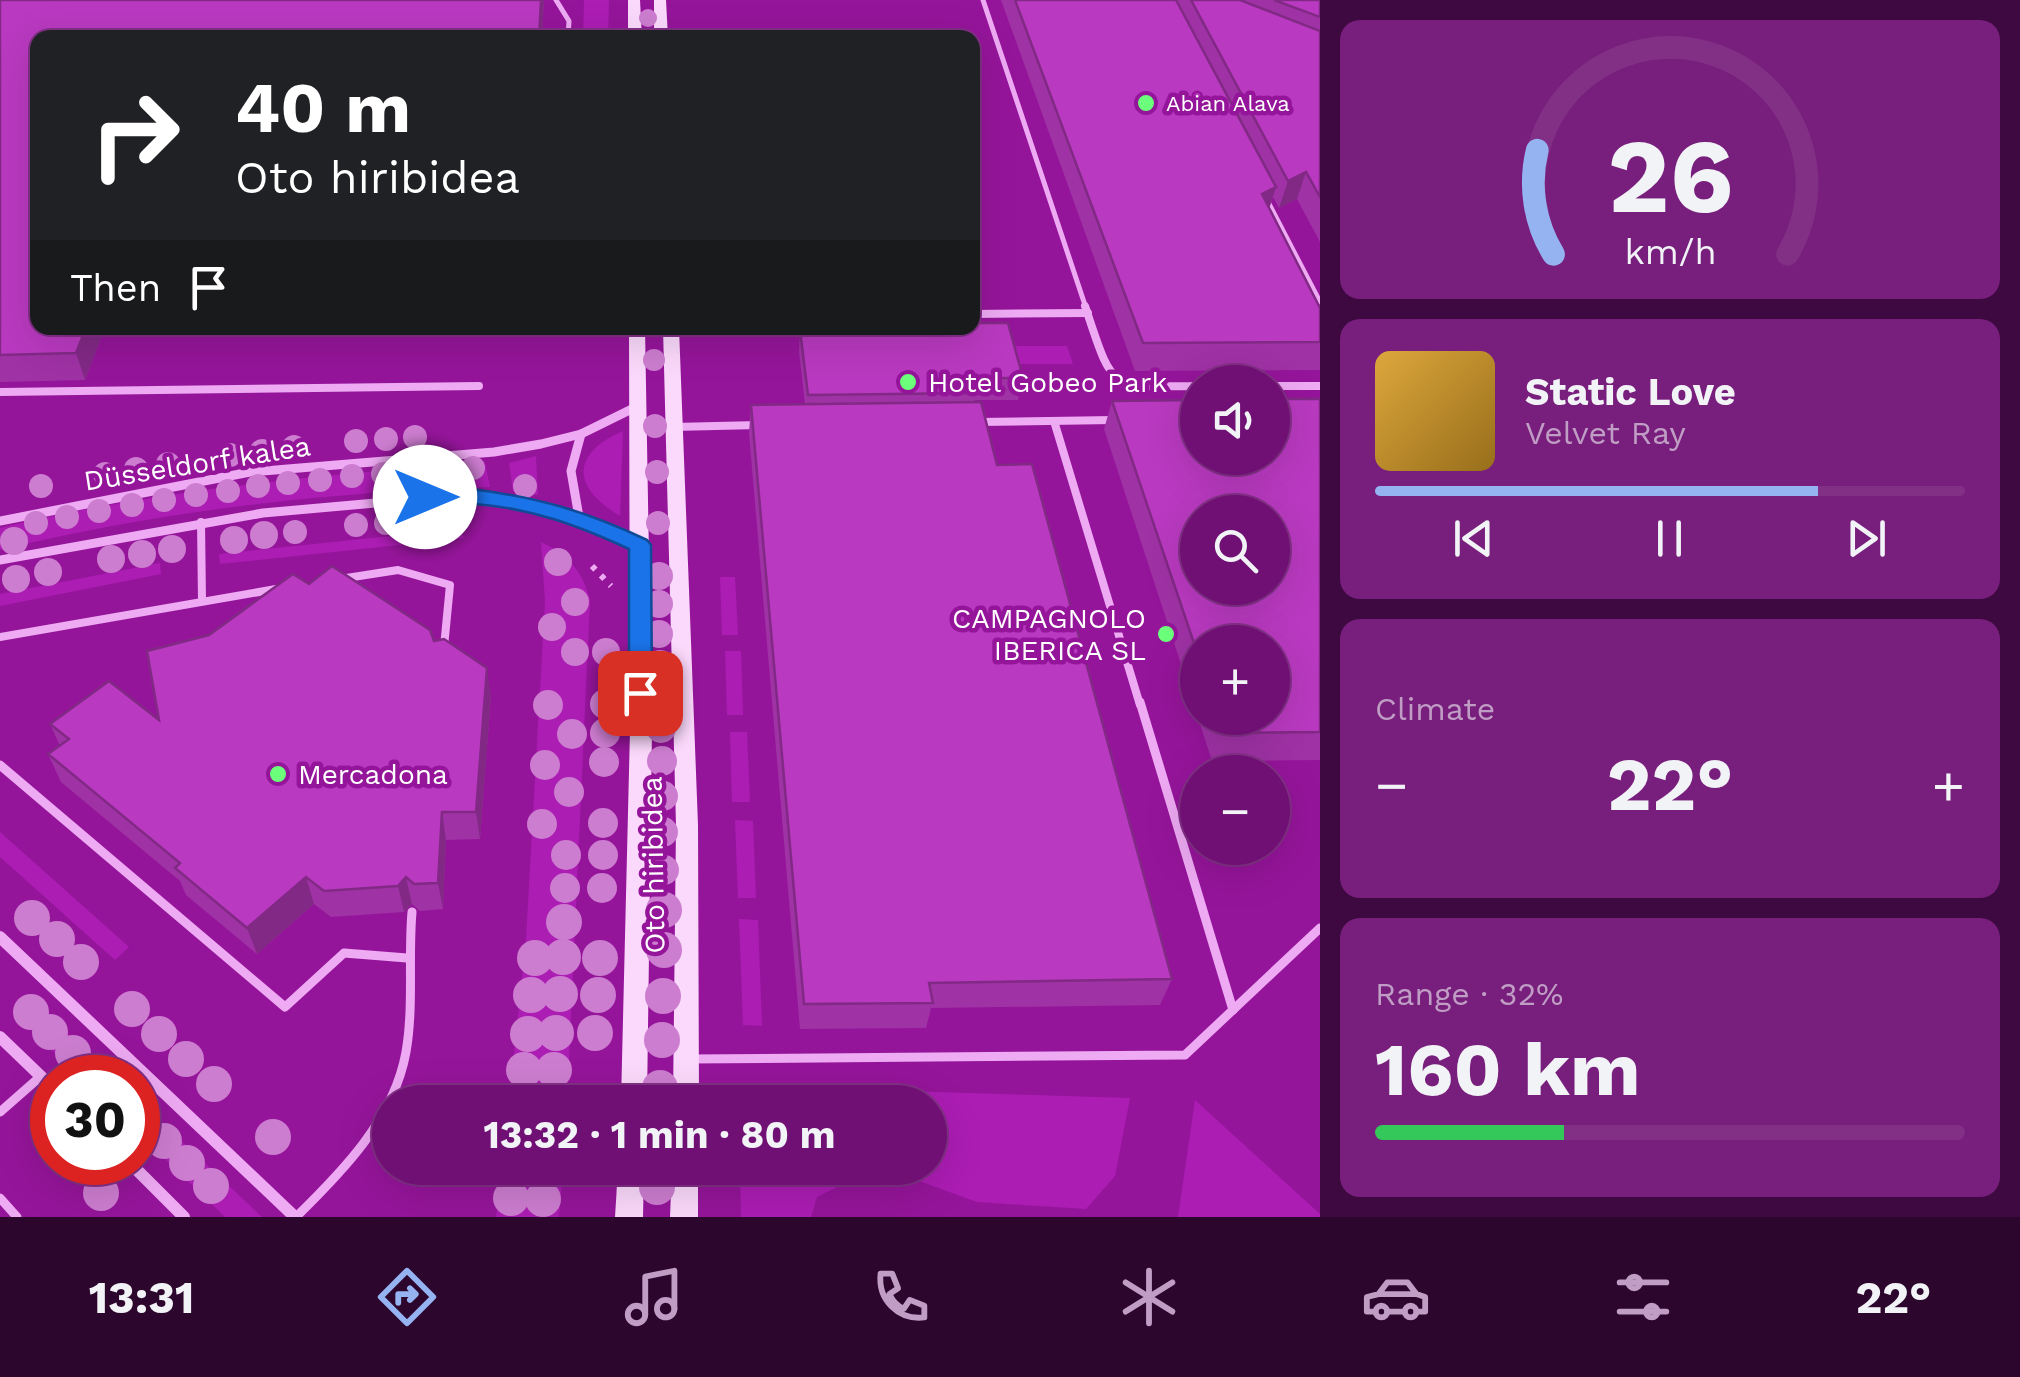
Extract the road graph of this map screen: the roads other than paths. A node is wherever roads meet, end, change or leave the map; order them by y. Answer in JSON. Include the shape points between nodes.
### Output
{"nodes":[{"id":1,"x":556,"y":0,"type":"edge"},
{"id":2,"x":634,"y":0,"type":"edge"},
{"id":3,"x":660,"y":0,"type":"edge"},
{"id":4,"x":983,"y":0,"type":"edge"},
{"id":5,"x":568,"y":30,"type":"edge"},
{"id":6,"x":635,"y":30,"type":"edge"},
{"id":7,"x":661,"y":30,"type":"edge"},
{"id":8,"x":1259,"y":185,"type":"edge"},
{"id":9,"x":1320,"y":302,"type":"edge"},
{"id":10,"x":980,"y":314,"type":"edge"},
{"id":11,"x":1088,"y":314,"type":"junction"},
{"id":12,"x":638,"y":335,"type":"edge"},
{"id":13,"x":670,"y":335,"type":"edge"},
{"id":14,"x":479,"y":386,"type":"dead end"},
{"id":15,"x":1180,"y":386,"type":"edge"},
{"id":16,"x":1290,"y":386,"type":"edge"},
{"id":17,"x":1320,"y":386,"type":"edge"},
{"id":18,"x":0,"y":392,"type":"edge"},
{"id":19,"x":638,"y":406,"type":"junction"},
{"id":20,"x":1126,"y":420,"type":"edge"},
{"id":21,"x":1054,"y":421,"type":"junction"},
{"id":22,"x":976,"y":422,"type":"edge"},
{"id":23,"x":763,"y":426,"type":"edge"},
{"id":24,"x":674,"y":427,"type":"junction"},
{"id":25,"x":581,"y":434,"type":"junction"},
{"id":26,"x":579,"y":517,"type":"junction"},
{"id":27,"x":0,"y":520,"type":"edge"},
{"id":28,"x":201,"y":522,"type":"junction"},
{"id":29,"x":640,"y":545,"type":"junction"},
{"id":30,"x":0,"y":560,"type":"edge"},
{"id":31,"x":320,"y":582,"type":"edge"},
{"id":32,"x":280,"y":588,"type":"edge"},
{"id":33,"x":202,"y":601,"type":"junction"},
{"id":34,"x":0,"y":637,"type":"edge"},
{"id":35,"x":442,"y":663,"type":"edge"},
{"id":36,"x":0,"y":765,"type":"edge"},
{"id":37,"x":412,"y":912,"type":"edge"},
{"id":38,"x":1320,"y":928,"type":"edge"},
{"id":39,"x":0,"y":938,"type":"edge"},
{"id":40,"x":407,"y":958,"type":"junction"},
{"id":41,"x":1233,"y":1010,"type":"junction"},
{"id":42,"x":0,"y":1036,"type":"edge"},
{"id":43,"x":686,"y":1059,"type":"junction"},
{"id":44,"x":30,"y":1065,"type":"edge"},
{"id":45,"x":635,"y":1085,"type":"edge"},
{"id":46,"x":686,"y":1085,"type":"edge"},
{"id":47,"x":30,"y":1086,"type":"edge"},
{"id":48,"x":0,"y":1112,"type":"edge"},
{"id":49,"x":152,"y":1185,"type":"edge"},
{"id":50,"x":630,"y":1185,"type":"edge"},
{"id":51,"x":685,"y":1185,"type":"edge"},
{"id":52,"x":0,"y":1198,"type":"edge"},
{"id":53,"x":17,"y":1217,"type":"edge"},
{"id":54,"x":184,"y":1217,"type":"edge"},
{"id":55,"x":296,"y":1217,"type":"edge"},
{"id":56,"x":629,"y":1217,"type":"edge"},
{"id":57,"x":684,"y":1217,"type":"edge"}],
"edges":[{"from":1,"to":5,"type":"lane"},
{"from":2,"to":6,"type":"street"},
{"from":3,"to":7,"type":"street"},
{"from":4,"to":11,"type":"lane"},
{"from":8,"to":9,"type":"lane"},
{"from":10,"to":11,"type":"lane"},
{"from":11,"to":15,"type":"lane","via":[[1106,370],[1128,387]]},
{"from":12,"to":19,"type":"street","name":"Oto hiribidea"},
{"from":13,"to":24,"type":"street","name":"Oto hiribidea"},
{"from":14,"to":18,"type":"lane"},
{"from":16,"to":17,"type":"lane"},
{"from":19,"to":25,"type":"street","name":"Düsseldorf kalea"},
{"from":19,"to":29,"type":"street","name":"Oto hiribidea"},
{"from":20,"to":21,"type":"lane"},
{"from":21,"to":22,"type":"lane"},
{"from":21,"to":41,"type":"lane"},
{"from":23,"to":24,"type":"lane"},
{"from":24,"to":43,"type":"street","name":"Oto hiribidea"},
{"from":25,"to":26,"type":"street","via":[[571,471]]},
{"from":25,"to":27,"type":"street","name":"Düsseldorf kalea","via":[[494,452],[250,472]]},
{"from":26,"to":28,"type":"street","via":[[500,498],[441,497]]},
{"from":26,"to":29,"type":"street"},
{"from":28,"to":30,"type":"street"},
{"from":28,"to":33,"type":"lane"},
{"from":29,"to":45,"type":"street","name":"Oto hiribidea"},
{"from":31,"to":35,"type":"lane","via":[[398,570],[450,585]]},
{"from":32,"to":33,"type":"lane"},
{"from":33,"to":34,"type":"lane"},
{"from":36,"to":40,"type":"lane","via":[[285,1007],[344,953]]},
{"from":37,"to":40,"type":"lane"},
{"from":38,"to":41,"type":"lane"},
{"from":39,"to":55,"type":"street"},
{"from":40,"to":55,"type":"lane","via":[[405,1057],[380,1122]]},
{"from":41,"to":43,"type":"lane","via":[[1184,1055]]},
{"from":42,"to":44,"type":"street"},
{"from":43,"to":46,"type":"street","name":"Oto hiribidea"},
{"from":47,"to":48,"type":"lane"},
{"from":49,"to":54,"type":"street"},
{"from":50,"to":56,"type":"street"},
{"from":51,"to":57,"type":"street"},
{"from":52,"to":53,"type":"lane"}]}
